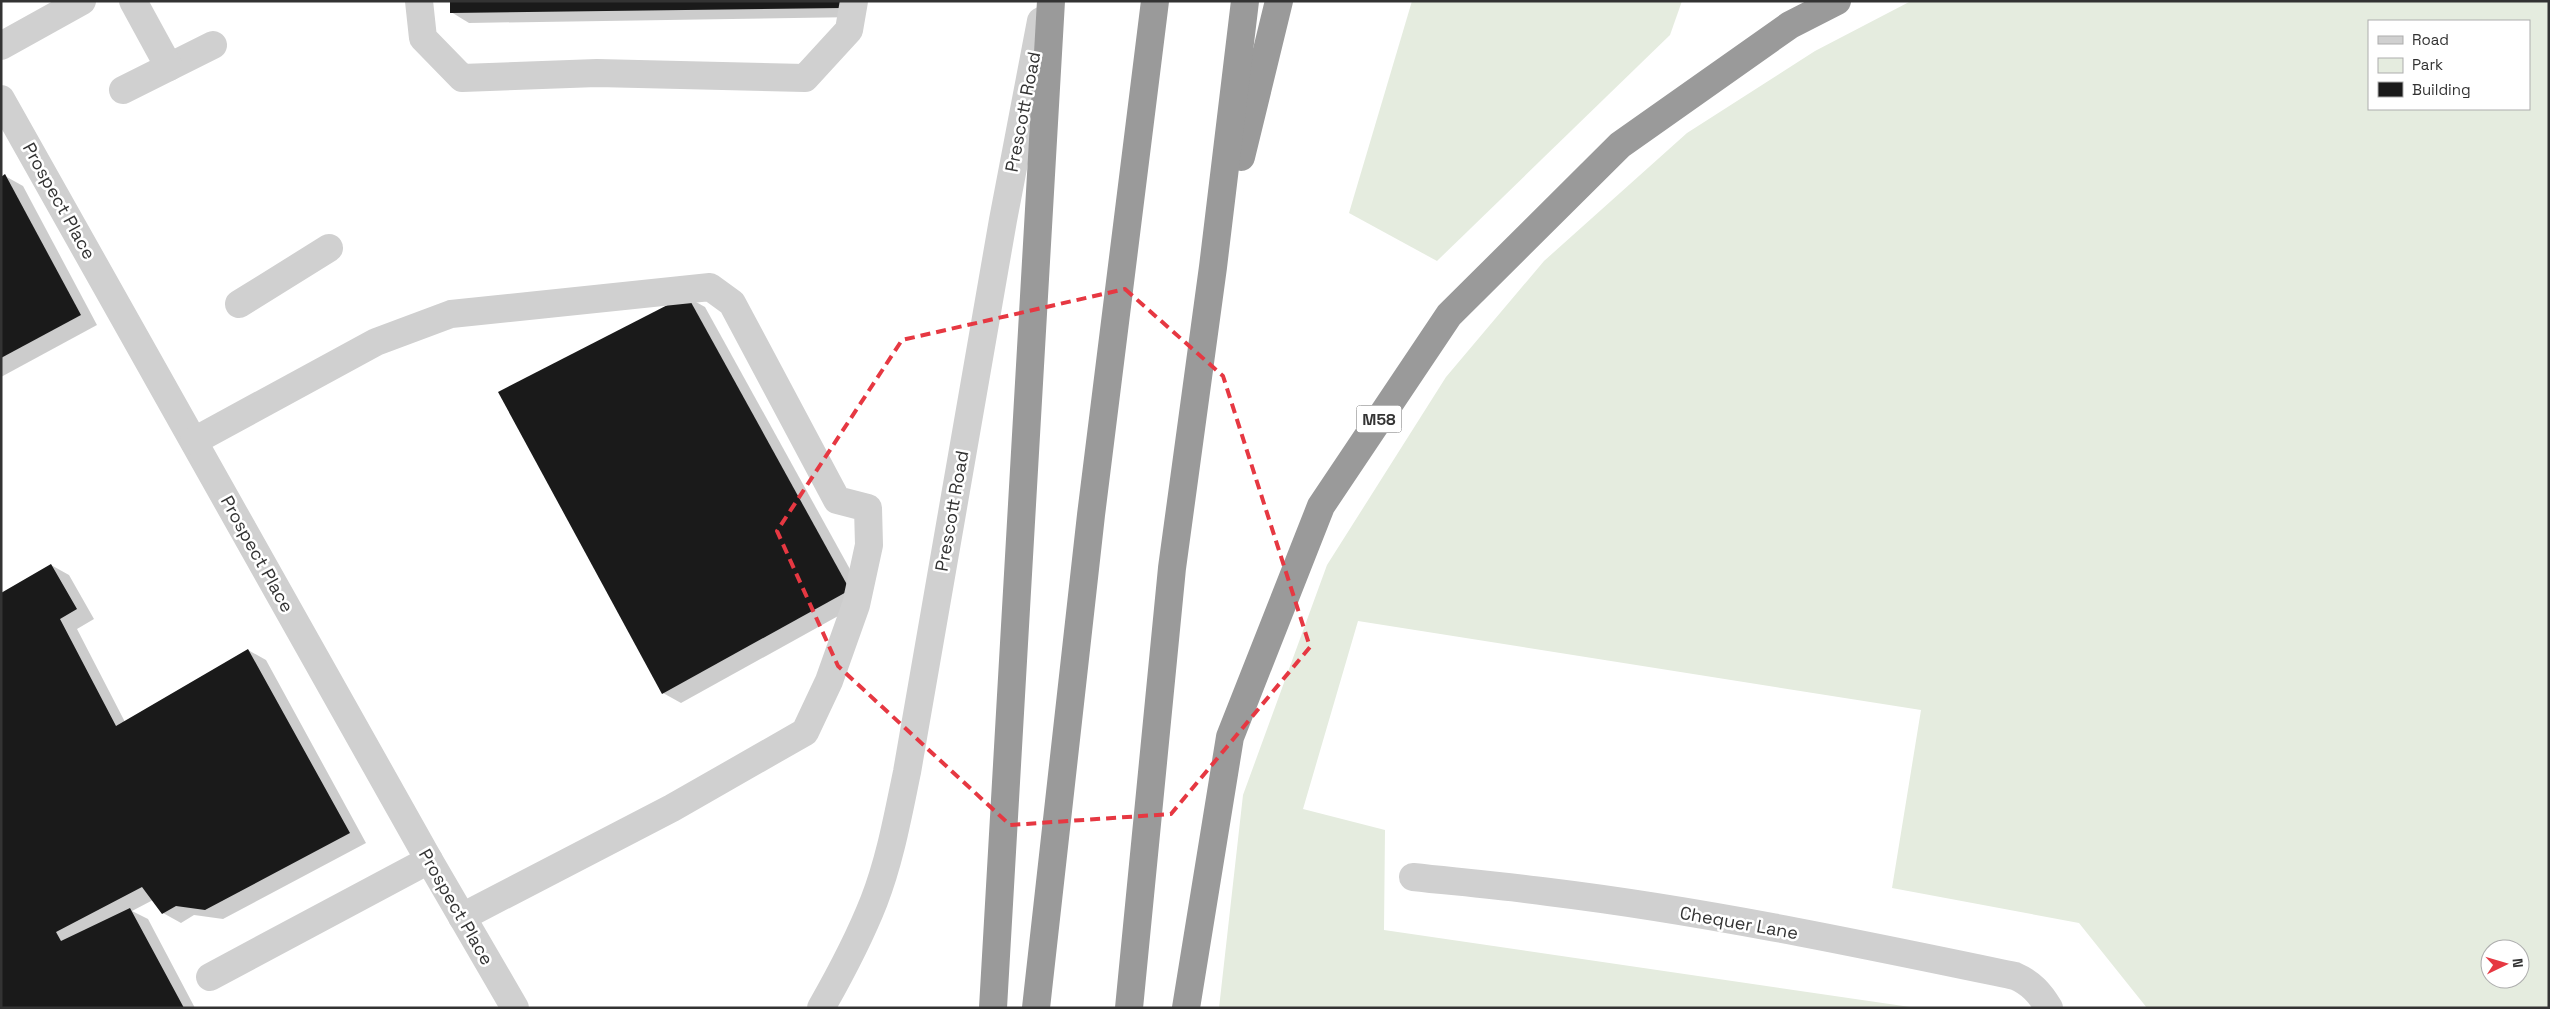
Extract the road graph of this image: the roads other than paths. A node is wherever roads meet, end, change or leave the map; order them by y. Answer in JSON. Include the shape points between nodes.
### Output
{"nodes":[{"id":1,"x":82,"y":1,"type":"edge"},
{"id":2,"x":133,"y":1,"type":"edge"},
{"id":3,"x":419,"y":1,"type":"edge"},
{"id":4,"x":854,"y":1,"type":"edge"},
{"id":5,"x":1045,"y":1,"type":"edge"},
{"id":6,"x":1051,"y":1,"type":"edge"},
{"id":7,"x":1156,"y":1,"type":"edge"},
{"id":8,"x":1245,"y":1,"type":"edge"},
{"id":9,"x":1279,"y":1,"type":"edge"},
{"id":10,"x":1837,"y":1,"type":"edge"},
{"id":11,"x":213,"y":45,"type":"dead end"},
{"id":12,"x":1,"y":46,"type":"edge"},
{"id":13,"x":169,"y":67,"type":"junction"},
{"id":14,"x":123,"y":90,"type":"dead end"},
{"id":15,"x":1,"y":99,"type":"edge"},
{"id":16,"x":329,"y":248,"type":"dead end"},
{"id":17,"x":1212,"y":267,"type":"junction"},
{"id":18,"x":239,"y":304,"type":"dead end"},
{"id":19,"x":194,"y":441,"type":"junction"},
{"id":20,"x":429,"y":860,"type":"junction"},
{"id":21,"x":1414,"y":877,"type":"dead end"},
{"id":22,"x":462,"y":917,"type":"junction"},
{"id":23,"x":210,"y":977,"type":"dead end"},
{"id":24,"x":515,"y":1008,"type":"edge"},
{"id":25,"x":821,"y":1008,"type":"edge"},
{"id":26,"x":993,"y":1008,"type":"edge"},
{"id":27,"x":1036,"y":1008,"type":"edge"},
{"id":28,"x":1129,"y":1008,"type":"edge"},
{"id":29,"x":1186,"y":1008,"type":"edge"},
{"id":30,"x":2049,"y":1008,"type":"edge"}],
"edges":[{"from":1,"to":12,"type":"street"},
{"from":2,"to":13,"type":"street"},
{"from":3,"to":4,"type":"street","via":[[423,38],[462,78],[596,73],[805,78],[848,30]]},
{"from":5,"to":25,"type":"street","name":"Prescott Road","via":[[891,847],[875,900],[851,956]]},
{"from":6,"to":26,"type":"highway"},
{"from":7,"to":27,"type":"highway","via":[[1091,515]]},
{"from":8,"to":17,"type":"highway"},
{"from":9,"to":17,"type":"highway"},
{"from":10,"to":29,"type":"highway","number":"M58","via":[[1790,25],[1620,145],[1449,316],[1321,506],[1230,737]]},
{"from":11,"to":13,"type":"street"},
{"from":13,"to":14,"type":"street"},
{"from":15,"to":19,"type":"street","name":"Prospect Place"},
{"from":16,"to":18,"type":"street"},
{"from":17,"to":28,"type":"highway","via":[[1172,568]]},
{"from":19,"to":20,"type":"street","name":"Prospect Place"},
{"from":19,"to":22,"type":"street","via":[[376,342],[451,314],[710,287],[732,303],[836,500],[868,508],[869,545],[856,605],[829,681],[805,732],[672,808]]},
{"from":20,"to":22,"type":"street","name":"Prospect Place"},
{"from":20,"to":23,"type":"street"},
{"from":21,"to":30,"type":"street","name":"Chequer Lane","via":[[1570,895],[1884,948],[2015,976],[2041,994]]},
{"from":22,"to":24,"type":"street","name":"Prospect Place"}]}
